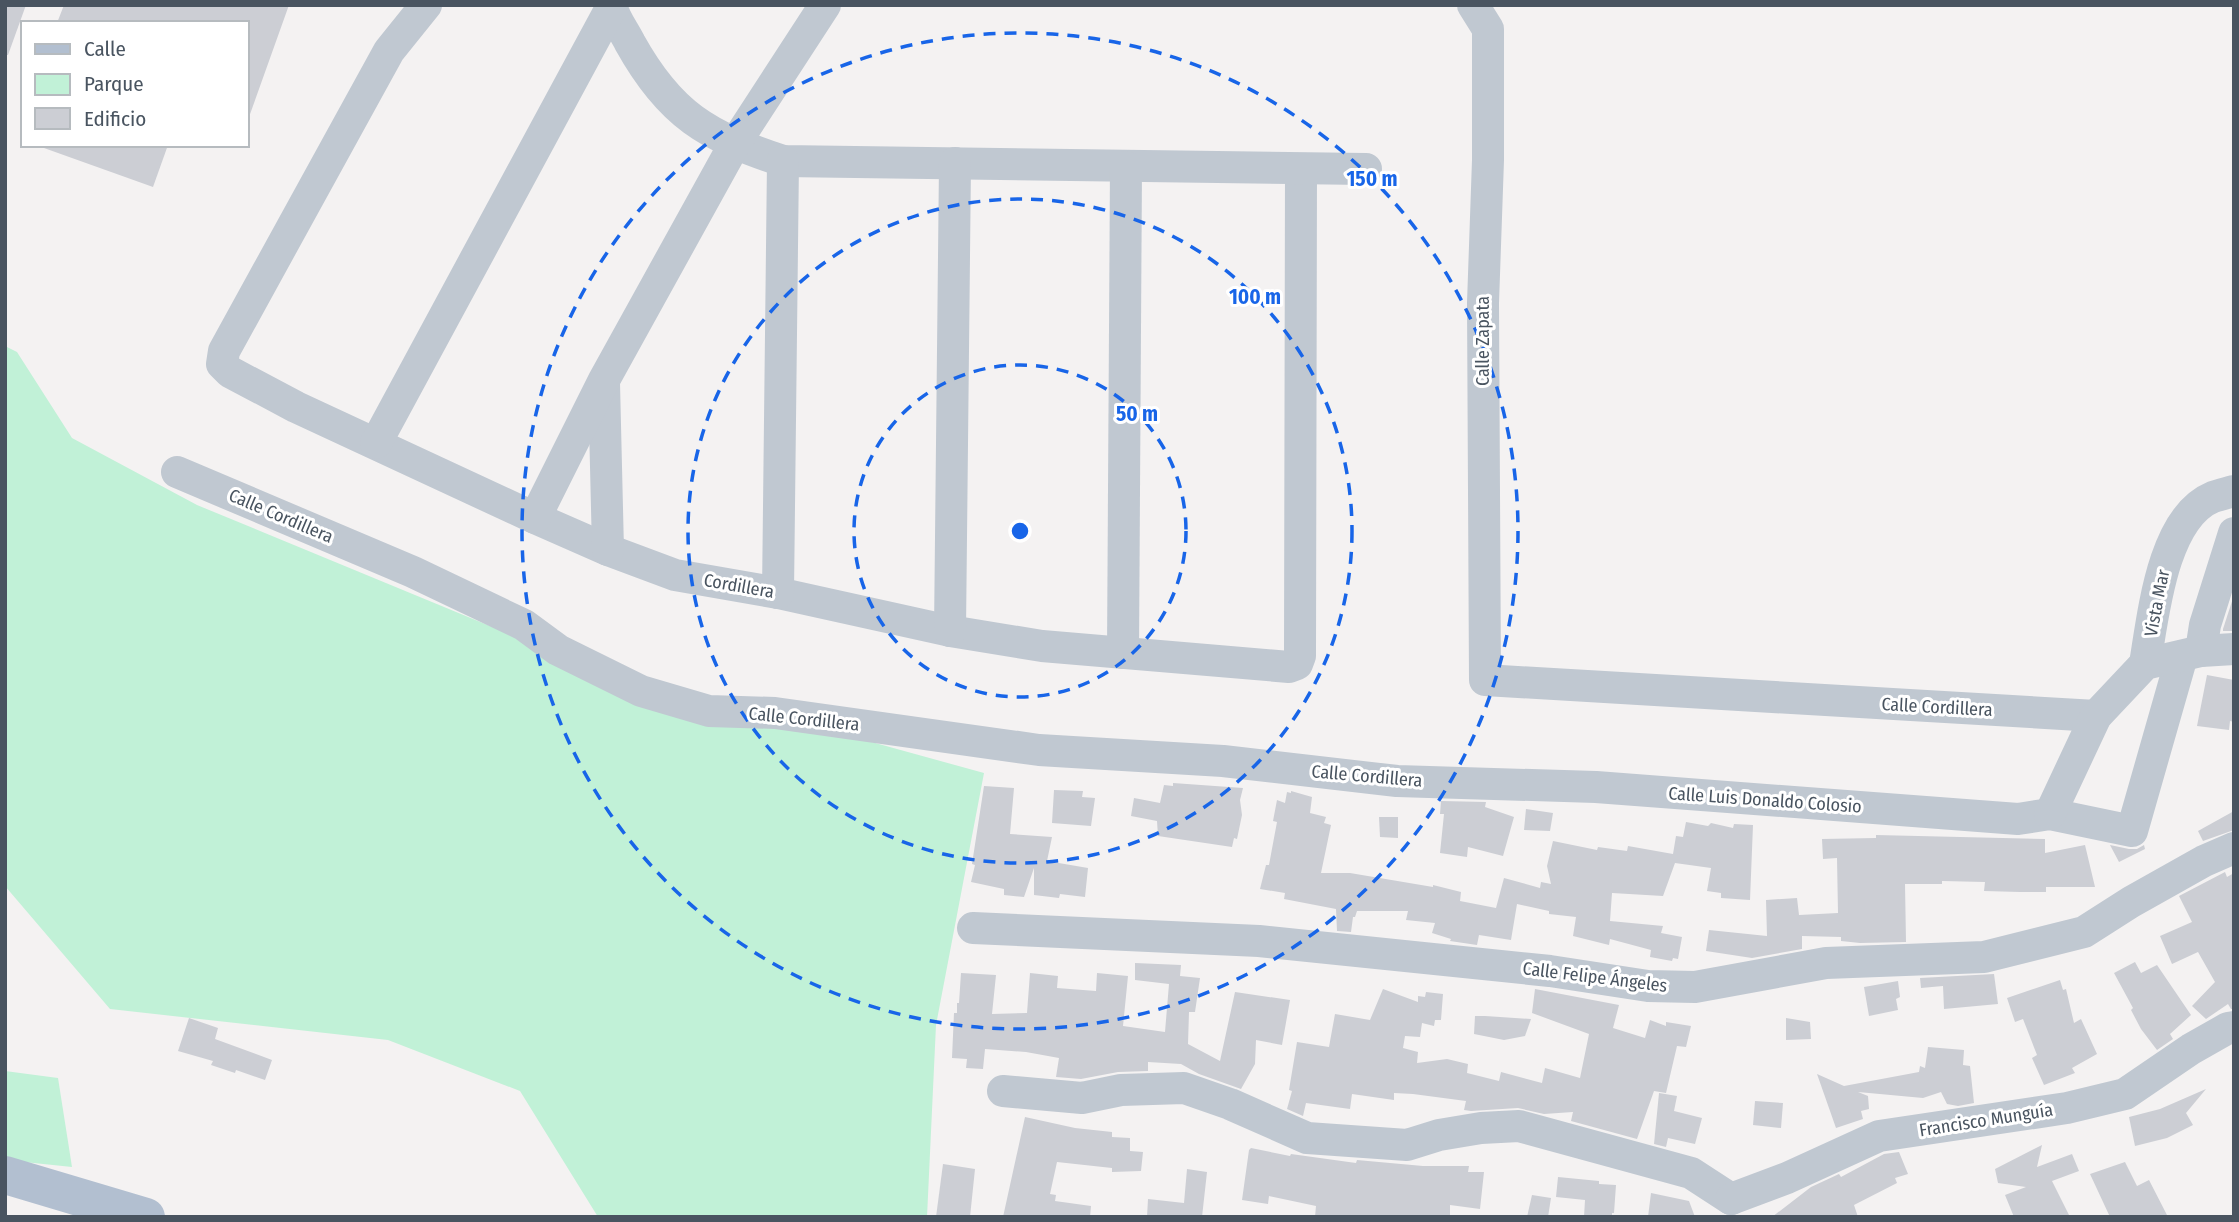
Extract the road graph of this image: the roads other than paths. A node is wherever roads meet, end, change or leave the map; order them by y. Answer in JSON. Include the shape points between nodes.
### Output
{"nodes":[{"id":1,"x":426,"y":5,"type":"edge"},
{"id":2,"x":825,"y":5,"type":"edge"},
{"id":3,"x":1473,"y":5,"type":"edge"},
{"id":4,"x":611,"y":7,"type":"edge"},
{"id":5,"x":734,"y":145,"type":"junction"},
{"id":6,"x":783,"y":161,"type":"junction"},
{"id":7,"x":956,"y":163,"type":"junction"},
{"id":8,"x":1126,"y":167,"type":"junction"},
{"id":9,"x":1301,"y":169,"type":"junction"},
{"id":10,"x":1366,"y":169,"type":"dead end"},
{"id":11,"x":604,"y":380,"type":"junction"},
{"id":12,"x":376,"y":443,"type":"junction"},
{"id":13,"x":177,"y":472,"type":"dead end"},
{"id":14,"x":2234,"y":491,"type":"edge"},
{"id":15,"x":535,"y":518,"type":"junction"},
{"id":16,"x":2234,"y":533,"type":"edge"},
{"id":17,"x":608,"y":550,"type":"junction"},
{"id":18,"x":778,"y":593,"type":"junction"},
{"id":19,"x":950,"y":631,"type":"junction"},
{"id":20,"x":2234,"y":649,"type":"edge"},
{"id":21,"x":1123,"y":653,"type":"junction"},
{"id":22,"x":2192,"y":653,"type":"junction"},
{"id":23,"x":2145,"y":664,"type":"junction"},
{"id":24,"x":1485,"y":680,"type":"joint"},
{"id":25,"x":2096,"y":716,"type":"junction"},
{"id":26,"x":1480,"y":783,"type":"joint"},
{"id":27,"x":2050,"y":814,"type":"junction"},
{"id":28,"x":2234,"y":848,"type":"edge"},
{"id":29,"x":973,"y":928,"type":"dead end"},
{"id":30,"x":2234,"y":1027,"type":"edge"},
{"id":31,"x":1003,"y":1091,"type":"dead end"},
{"id":32,"x":5,"y":1175,"type":"edge"},
{"id":33,"x":1731,"y":1208,"type":"edge"},
{"id":34,"x":122,"y":1214,"type":"edge"}],
"edges":[{"from":1,"to":12,"type":"street","name":"Cordillera","via":[[389,51],[224,351],[222,364],[296,407]]},
{"from":2,"to":5,"type":"street"},
{"from":3,"to":24,"type":"street","name":"Calle Zapata","via":[[1488,29],[1483,303]]},
{"from":4,"to":5,"type":"street","via":[[640,61],[675,107]]},
{"from":4,"to":12,"type":"street"},
{"from":5,"to":6,"type":"street"},
{"from":5,"to":11,"type":"street"},
{"from":6,"to":7,"type":"street"},
{"from":6,"to":18,"type":"street"},
{"from":7,"to":8,"type":"street"},
{"from":7,"to":19,"type":"street"},
{"from":8,"to":9,"type":"street"},
{"from":8,"to":21,"type":"street"},
{"from":9,"to":10,"type":"street"},
{"from":9,"to":21,"type":"street","name":"Cordillera","via":[[1300,656],[1297,664],[1289,667]]},
{"from":11,"to":15,"type":"street"},
{"from":11,"to":17,"type":"street"},
{"from":12,"to":15,"type":"street","name":"Cordillera"},
{"from":13,"to":26,"type":"street","name":"Calle Cordillera","via":[[413,572],[524,625],[558,650],[641,691],[709,711],[775,713],[1039,750],[1223,761],[1397,781]]},
{"from":14,"to":23,"type":"street","name":"Vista Mar","via":[[2210,498],[2189,517],[2167,554],[2158,581]]},
{"from":15,"to":17,"type":"street","name":"Cordillera"},
{"from":16,"to":22,"type":"street"},
{"from":17,"to":18,"type":"street","name":"Cordillera","via":[[675,575]]},
{"from":18,"to":19,"type":"street","name":"Cordillera"},
{"from":19,"to":21,"type":"street","name":"Cordillera"},
{"from":20,"to":22,"type":"street"},
{"from":22,"to":23,"type":"street"},
{"from":22,"to":27,"type":"street","name":"Calle Luis Donaldo Colosio","via":[[2133,831]]},
{"from":23,"to":25,"type":"street"},
{"from":24,"to":25,"type":"street","name":"Calle Cordillera"},
{"from":25,"to":27,"type":"street"},
{"from":26,"to":27,"type":"street","name":"Calle Luis Donaldo Colosio","via":[[1610,788],[2018,819]]},
{"from":28,"to":29,"type":"street","name":"Calle Felipe Ángeles","via":[[2084,932],[1984,957],[1826,963],[1695,987],[1648,986],[1550,971],[1259,941]]},
{"from":30,"to":33,"type":"street","name":"Francisco Munguía","via":[[2191,1049],[2125,1094],[2067,1108],[1879,1136]]},
{"from":31,"to":33,"type":"street","via":[[1082,1098],[1121,1090],[1184,1088],[1307,1138],[1407,1145],[1439,1135],[1519,1126],[1691,1173]]},
{"from":32,"to":34,"type":"main road"}]}
